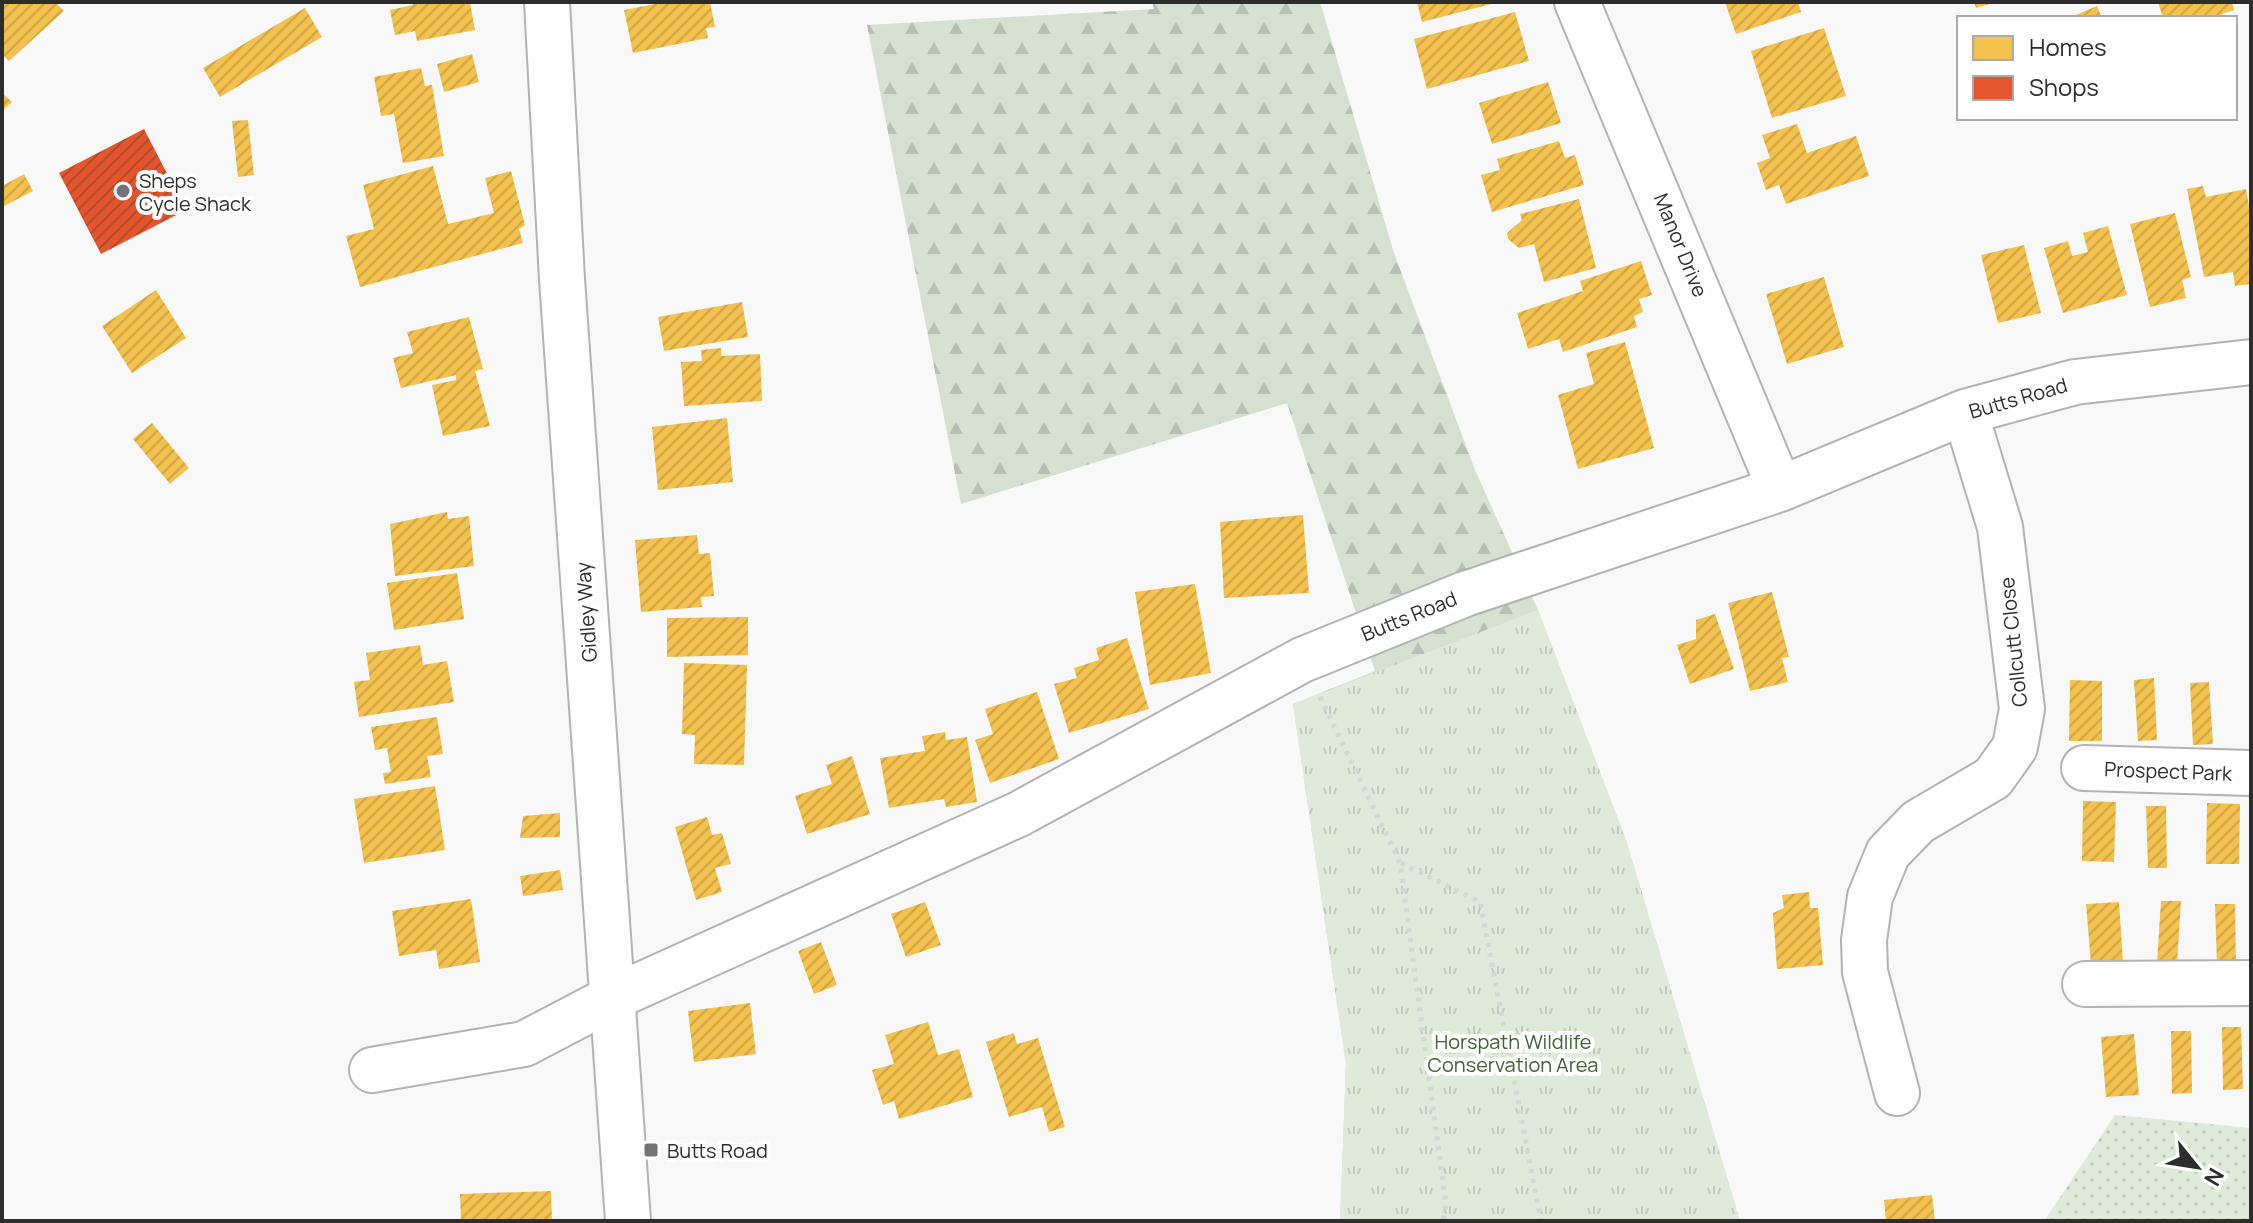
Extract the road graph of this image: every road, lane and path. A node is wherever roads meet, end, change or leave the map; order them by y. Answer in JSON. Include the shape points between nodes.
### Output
{"nodes":[{"id":1,"x":547,"y":2,"type":"edge"},
{"id":2,"x":1577,"y":2,"type":"edge"},
{"id":3,"x":2251,"y":362,"type":"edge"},
{"id":4,"x":1965,"y":412,"type":"junction"},
{"id":5,"x":1780,"y":489,"type":"junction"},
{"id":6,"x":1315,"y":654,"type":"junction"},
{"id":7,"x":2084,"y":768,"type":"dead end"},
{"id":8,"x":2251,"y":773,"type":"edge"},
{"id":9,"x":1400,"y":863,"type":"junction"},
{"id":10,"x":2251,"y":983,"type":"edge"},
{"id":11,"x":2085,"y":984,"type":"dead end"},
{"id":12,"x":612,"y":998,"type":"junction"},
{"id":13,"x":372,"y":1070,"type":"dead end"},
{"id":14,"x":1897,"y":1093,"type":"dead end"},
{"id":15,"x":628,"y":1221,"type":"edge"},
{"id":16,"x":1443,"y":1221,"type":"edge"},
{"id":17,"x":1541,"y":1221,"type":"edge"}],
"edges":[{"from":1,"to":12,"type":"street","name":"Gidley Way"},
{"from":2,"to":5,"type":"street","name":"Manor Drive"},
{"from":3,"to":4,"type":"street","name":"Butts Road","via":[[2075,382]]},
{"from":4,"to":5,"type":"street","name":"Butts Road"},
{"from":4,"to":14,"type":"street","name":"Collcutt Close","via":[[2000,527],[2022,709],[2015,747],[1993,778],[1918,822],[1888,853],[1870,897],[1865,972]]},
{"from":5,"to":6,"type":"street","name":"Butts Road","via":[[1465,594]]},
{"from":6,"to":9,"type":"path"},
{"from":6,"to":12,"type":"street","name":"Butts Road","via":[[1019,814]]},
{"from":7,"to":8,"type":"street","name":"Prospect Park"},
{"from":9,"to":16,"type":"path","via":[[1446,1204]]},
{"from":9,"to":17,"type":"path","via":[[1480,902]]},
{"from":10,"to":11,"type":"street"},
{"from":12,"to":13,"type":"street","name":"Butts Road","via":[[524,1044]]},
{"from":12,"to":15,"type":"street","name":"Gidley Way"}]}
